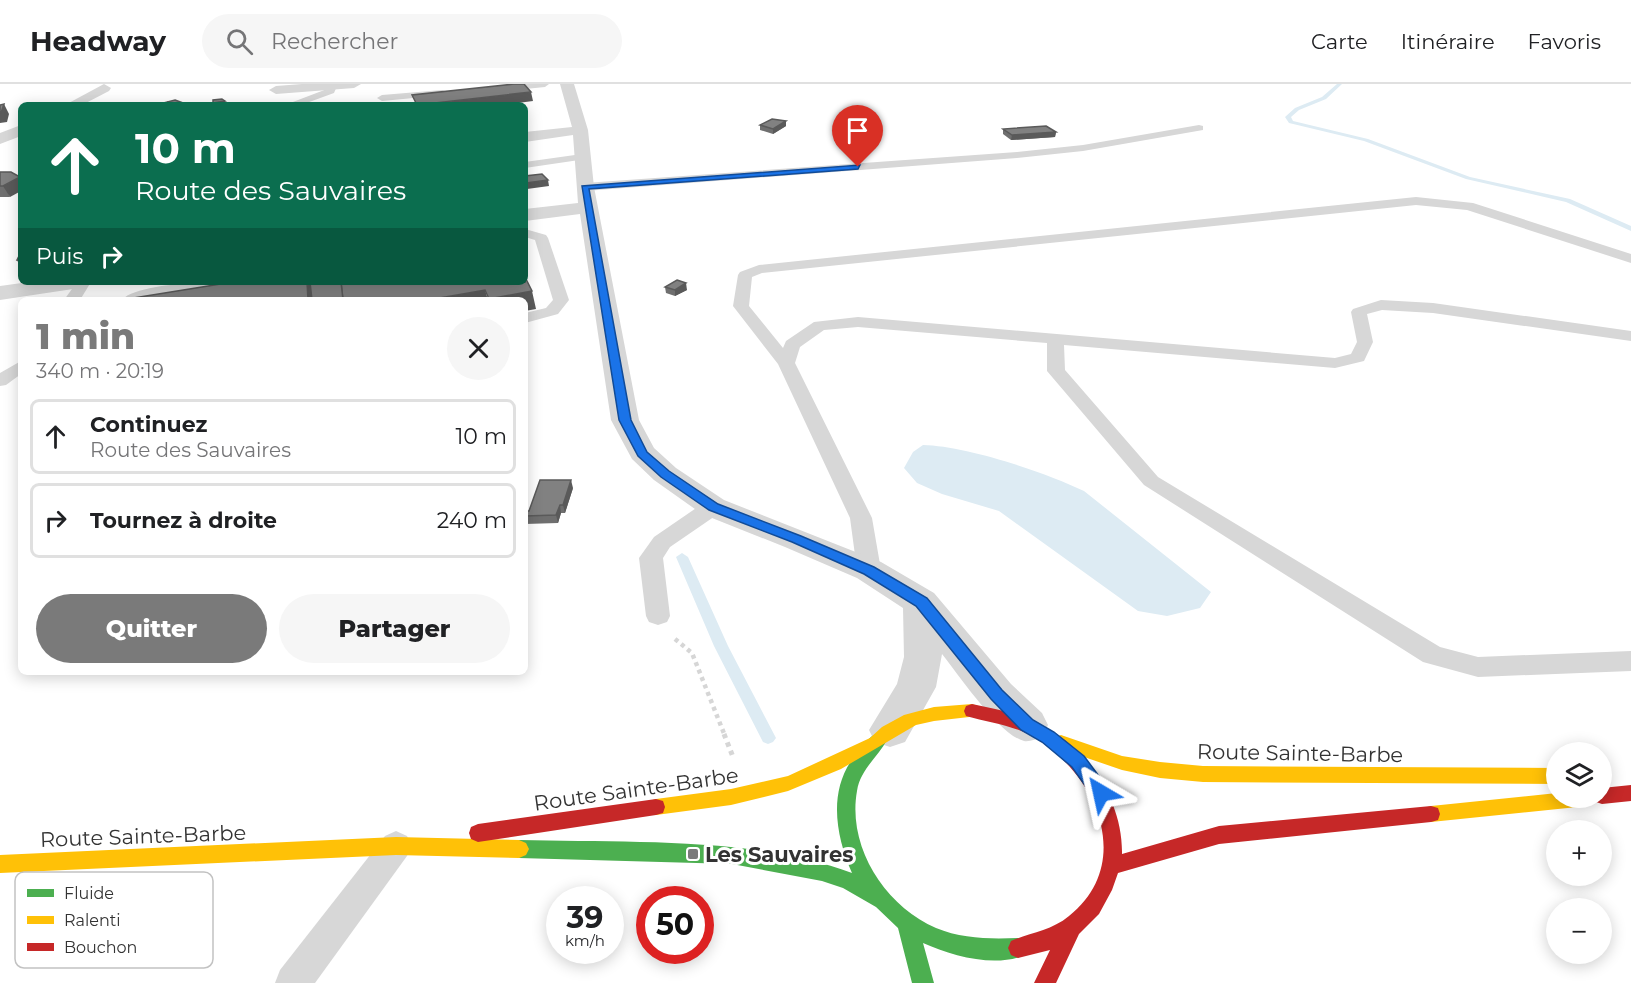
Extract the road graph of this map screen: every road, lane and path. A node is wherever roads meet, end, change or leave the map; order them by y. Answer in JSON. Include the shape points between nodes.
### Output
{"nodes":[{"id":1,"x":354,"y":84,"type":"edge"},
{"id":2,"x":545,"y":84,"type":"edge"},
{"id":3,"x":567,"y":84,"type":"edge"},
{"id":4,"x":332,"y":86,"type":"junction"},
{"id":5,"x":104,"y":88,"type":"dead end"},
{"id":6,"x":489,"y":89,"type":"edge"},
{"id":7,"x":276,"y":90,"type":"dead end"},
{"id":8,"x":454,"y":92,"type":"edge"},
{"id":9,"x":382,"y":98,"type":"dead end"},
{"id":10,"x":78,"y":102,"type":"edge"},
{"id":11,"x":300,"y":102,"type":"edge"},
{"id":12,"x":1199,"y":128,"type":"dead end"},
{"id":13,"x":18,"y":131,"type":"edge"},
{"id":14,"x":528,"y":137,"type":"edge"},
{"id":15,"x":0,"y":139,"type":"edge"},
{"id":16,"x":578,"y":144,"type":"junction"},
{"id":17,"x":528,"y":164,"type":"edge"},
{"id":18,"x":585,"y":187,"type":"junction"},
{"id":19,"x":588,"y":207,"type":"junction"},
{"id":20,"x":528,"y":214,"type":"edge"},
{"id":21,"x":528,"y":234,"type":"edge"},
{"id":22,"x":1631,"y":259,"type":"edge"},
{"id":23,"x":53,"y":285,"type":"edge"},
{"id":24,"x":202,"y":285,"type":"edge"},
{"id":25,"x":0,"y":293,"type":"edge"},
{"id":26,"x":139,"y":297,"type":"edge"},
{"id":27,"x":528,"y":317,"type":"edge"},
{"id":28,"x":1631,"y":336,"type":"edge"},
{"id":29,"x":1055,"y":340,"type":"junction"},
{"id":30,"x":786,"y":363,"type":"junction"},
{"id":31,"x":18,"y":368,"type":"edge"},
{"id":32,"x":0,"y":381,"type":"edge"},
{"id":33,"x":713,"y":507,"type":"junction"},
{"id":34,"x":869,"y":570,"type":"junction"},
{"id":35,"x":921,"y":602,"type":"junction"},
{"id":36,"x":658,"y":616,"type":"dead end"},
{"id":37,"x":692,"y":653,"type":"dead end"},
{"id":38,"x":1631,"y":661,"type":"edge"},
{"id":39,"x":1037,"y":731,"type":"junction"},
{"id":40,"x":881,"y":736,"type":"junction"},
{"id":41,"x":737,"y":767,"type":"dead end"},
{"id":42,"x":1546,"y":776,"type":"edge"},
{"id":43,"x":1631,"y":794,"type":"edge"},
{"id":44,"x":1612,"y":795,"type":"edge"},
{"id":45,"x":1546,"y":802,"type":"edge"},
{"id":46,"x":396,"y":846,"type":"junction"},
{"id":47,"x":0,"y":864,"type":"edge"},
{"id":48,"x":1114,"y":865,"type":"junction"},
{"id":49,"x":879,"y":899,"type":"junction"},
{"id":50,"x":907,"y":923,"type":"junction"},
{"id":51,"x":1071,"y":929,"type":"junction"},
{"id":52,"x":293,"y":983,"type":"edge"},
{"id":53,"x":922,"y":983,"type":"edge"},
{"id":54,"x":1045,"y":983,"type":"edge"}],
"edges":[{"from":1,"to":4,"type":"street"},
{"from":2,"to":6,"type":"lane"},
{"from":3,"to":16,"type":"street"},
{"from":4,"to":7,"type":"street"},
{"from":4,"to":11,"type":"lane","via":[[331,91]]},
{"from":5,"to":10,"type":"street"},
{"from":8,"to":9,"type":"lane"},
{"from":12,"to":18,"type":"lane","via":[[1083,148],[1039,146],[1017,155]]},
{"from":13,"to":15,"type":"street"},
{"from":14,"to":16,"type":"street"},
{"from":16,"to":17,"type":"lane"},
{"from":16,"to":18,"type":"street"},
{"from":18,"to":19,"type":"street"},
{"from":19,"to":20,"type":"street"},
{"from":19,"to":33,"type":"street","via":[[625,420],[642,453]]},
{"from":21,"to":27,"type":"lane","via":[[541,238],[561,300],[552,311]]},
{"from":22,"to":30,"type":"lane","via":[[1469,206],[1416,201],[759,269],[745,275],[741,306]]},
{"from":23,"to":25,"type":"street"},
{"from":24,"to":26,"type":"lane"},
{"from":28,"to":29,"type":"lane","via":[[1382,304],[1359,312],[1365,342],[1358,357],[1335,363]]},
{"from":29,"to":30,"type":"lane","via":[[858,322],[820,325],[792,345]]},
{"from":29,"to":38,"type":"lane","via":[[1056,371],[1151,480],[1432,655],[1478,667]]},
{"from":30,"to":34,"type":"lane","via":[[861,518]]},
{"from":31,"to":32,"type":"lane"},
{"from":33,"to":34,"type":"street"},
{"from":33,"to":36,"type":"lane","via":[[662,542],[651,558]]},
{"from":34,"to":35,"type":"street"},
{"from":35,"to":39,"type":"street","via":[[997,695]]},
{"from":35,"to":40,"type":"street","via":[[923,657],[916,687]]},
{"from":37,"to":41,"type":"path"},
{"from":39,"to":40,"type":"main road","name":"Route Sainte-Barbe","via":[[1005,717],[972,711],[939,712],[908,720]]},
{"from":39,"to":42,"type":"main road","name":"Route Sainte-Barbe","via":[[1122,763],[1203,774]]},
{"from":39,"to":48,"type":"main road","via":[[1078,761],[1101,793],[1113,828]]},
{"from":40,"to":46,"type":"main road","name":"Route Sainte-Barbe","via":[[827,770],[782,787]]},
{"from":40,"to":49,"type":"main road","via":[[854,768],[844,800],[845,834],[857,867]]},
{"from":43,"to":44,"type":"main road"},
{"from":45,"to":48,"type":"main road","via":[[1219,835]]},
{"from":46,"to":47,"type":"main road","name":"Route Sainte-Barbe"},
{"from":46,"to":49,"type":"main road","name":"Route Sainte-Barbe","via":[[732,855],[822,872],[849,881]]},
{"from":46,"to":52,"type":"lane"},
{"from":48,"to":51,"type":"main road","via":[[1099,900]]},
{"from":49,"to":50,"type":"main road"},
{"from":50,"to":51,"type":"main road","via":[[948,943],[992,951],[1035,946]]},
{"from":50,"to":53,"type":"main road"},
{"from":51,"to":54,"type":"main road"}]}
